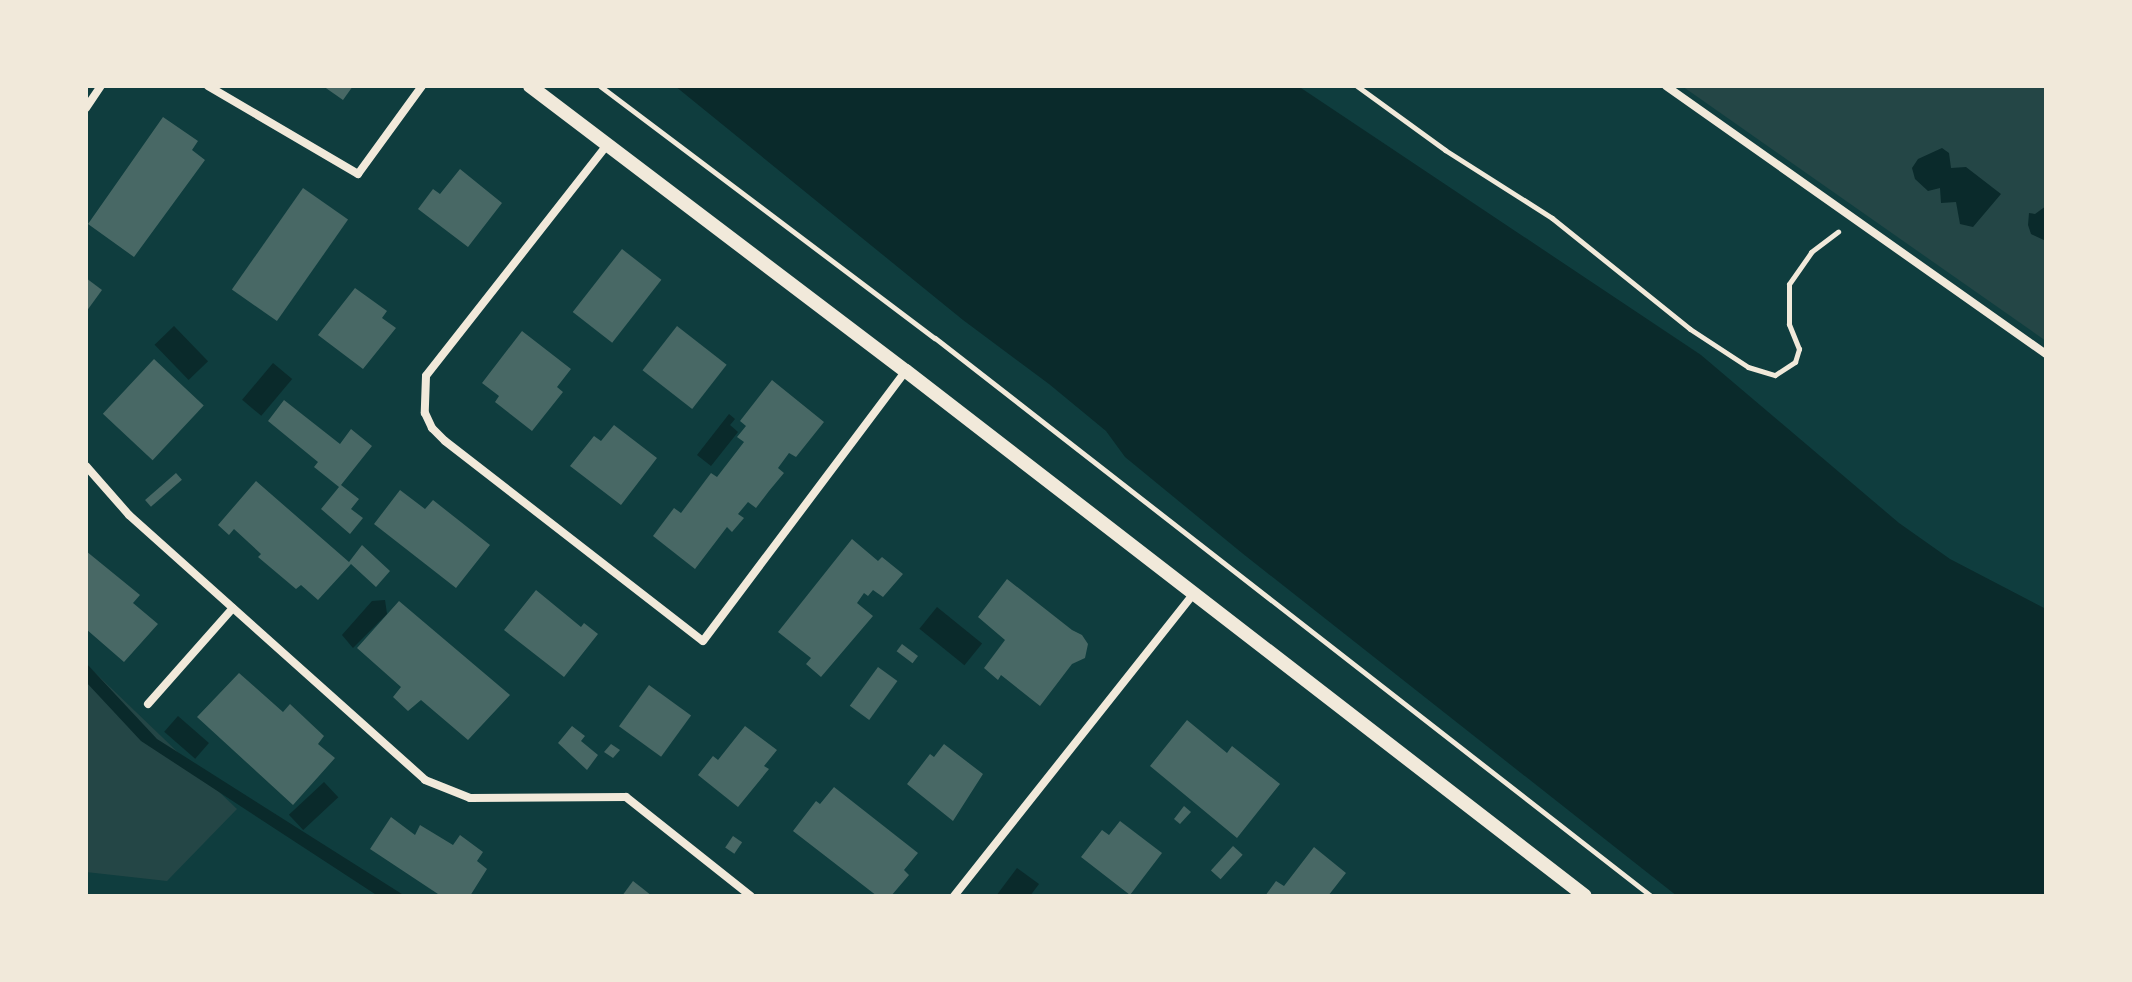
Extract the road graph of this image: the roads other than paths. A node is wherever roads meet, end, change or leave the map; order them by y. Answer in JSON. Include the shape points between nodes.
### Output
{"nodes":[{"id":1,"x":101,"y":86,"type":"edge"},
{"id":2,"x":208,"y":86,"type":"edge"},
{"id":3,"x":422,"y":86,"type":"edge"},
{"id":4,"x":530,"y":86,"type":"edge"},
{"id":5,"x":1666,"y":86,"type":"edge"},
{"id":6,"x":86,"y":108,"type":"edge"},
{"id":7,"x":607,"y":145,"type":"junction"},
{"id":8,"x":2046,"y":354,"type":"edge"},
{"id":9,"x":906,"y":371,"type":"junction"},
{"id":10,"x":86,"y":466,"type":"edge"},
{"id":11,"x":1194,"y":593,"type":"junction"},
{"id":12,"x":233,"y":608,"type":"junction"},
{"id":13,"x":148,"y":704,"type":"dead end"},
{"id":14,"x":751,"y":896,"type":"edge"},
{"id":15,"x":954,"y":896,"type":"edge"},
{"id":16,"x":1585,"y":896,"type":"edge"}],
"edges":[{"from":1,"to":6,"type":"street"},
{"from":2,"to":3,"type":"street","via":[[358,174]]},
{"from":4,"to":7,"type":"street"},
{"from":5,"to":8,"type":"street"},
{"from":7,"to":9,"type":"street"},
{"from":7,"to":9,"type":"street","via":[[426,376],[425,413],[445,441],[703,641]]},
{"from":9,"to":11,"type":"street"},
{"from":10,"to":12,"type":"street","via":[[129,515]]},
{"from":11,"to":15,"type":"street"},
{"from":11,"to":16,"type":"street"},
{"from":12,"to":13,"type":"street"},
{"from":12,"to":14,"type":"street","via":[[425,780],[470,798],[626,797]]}]}
